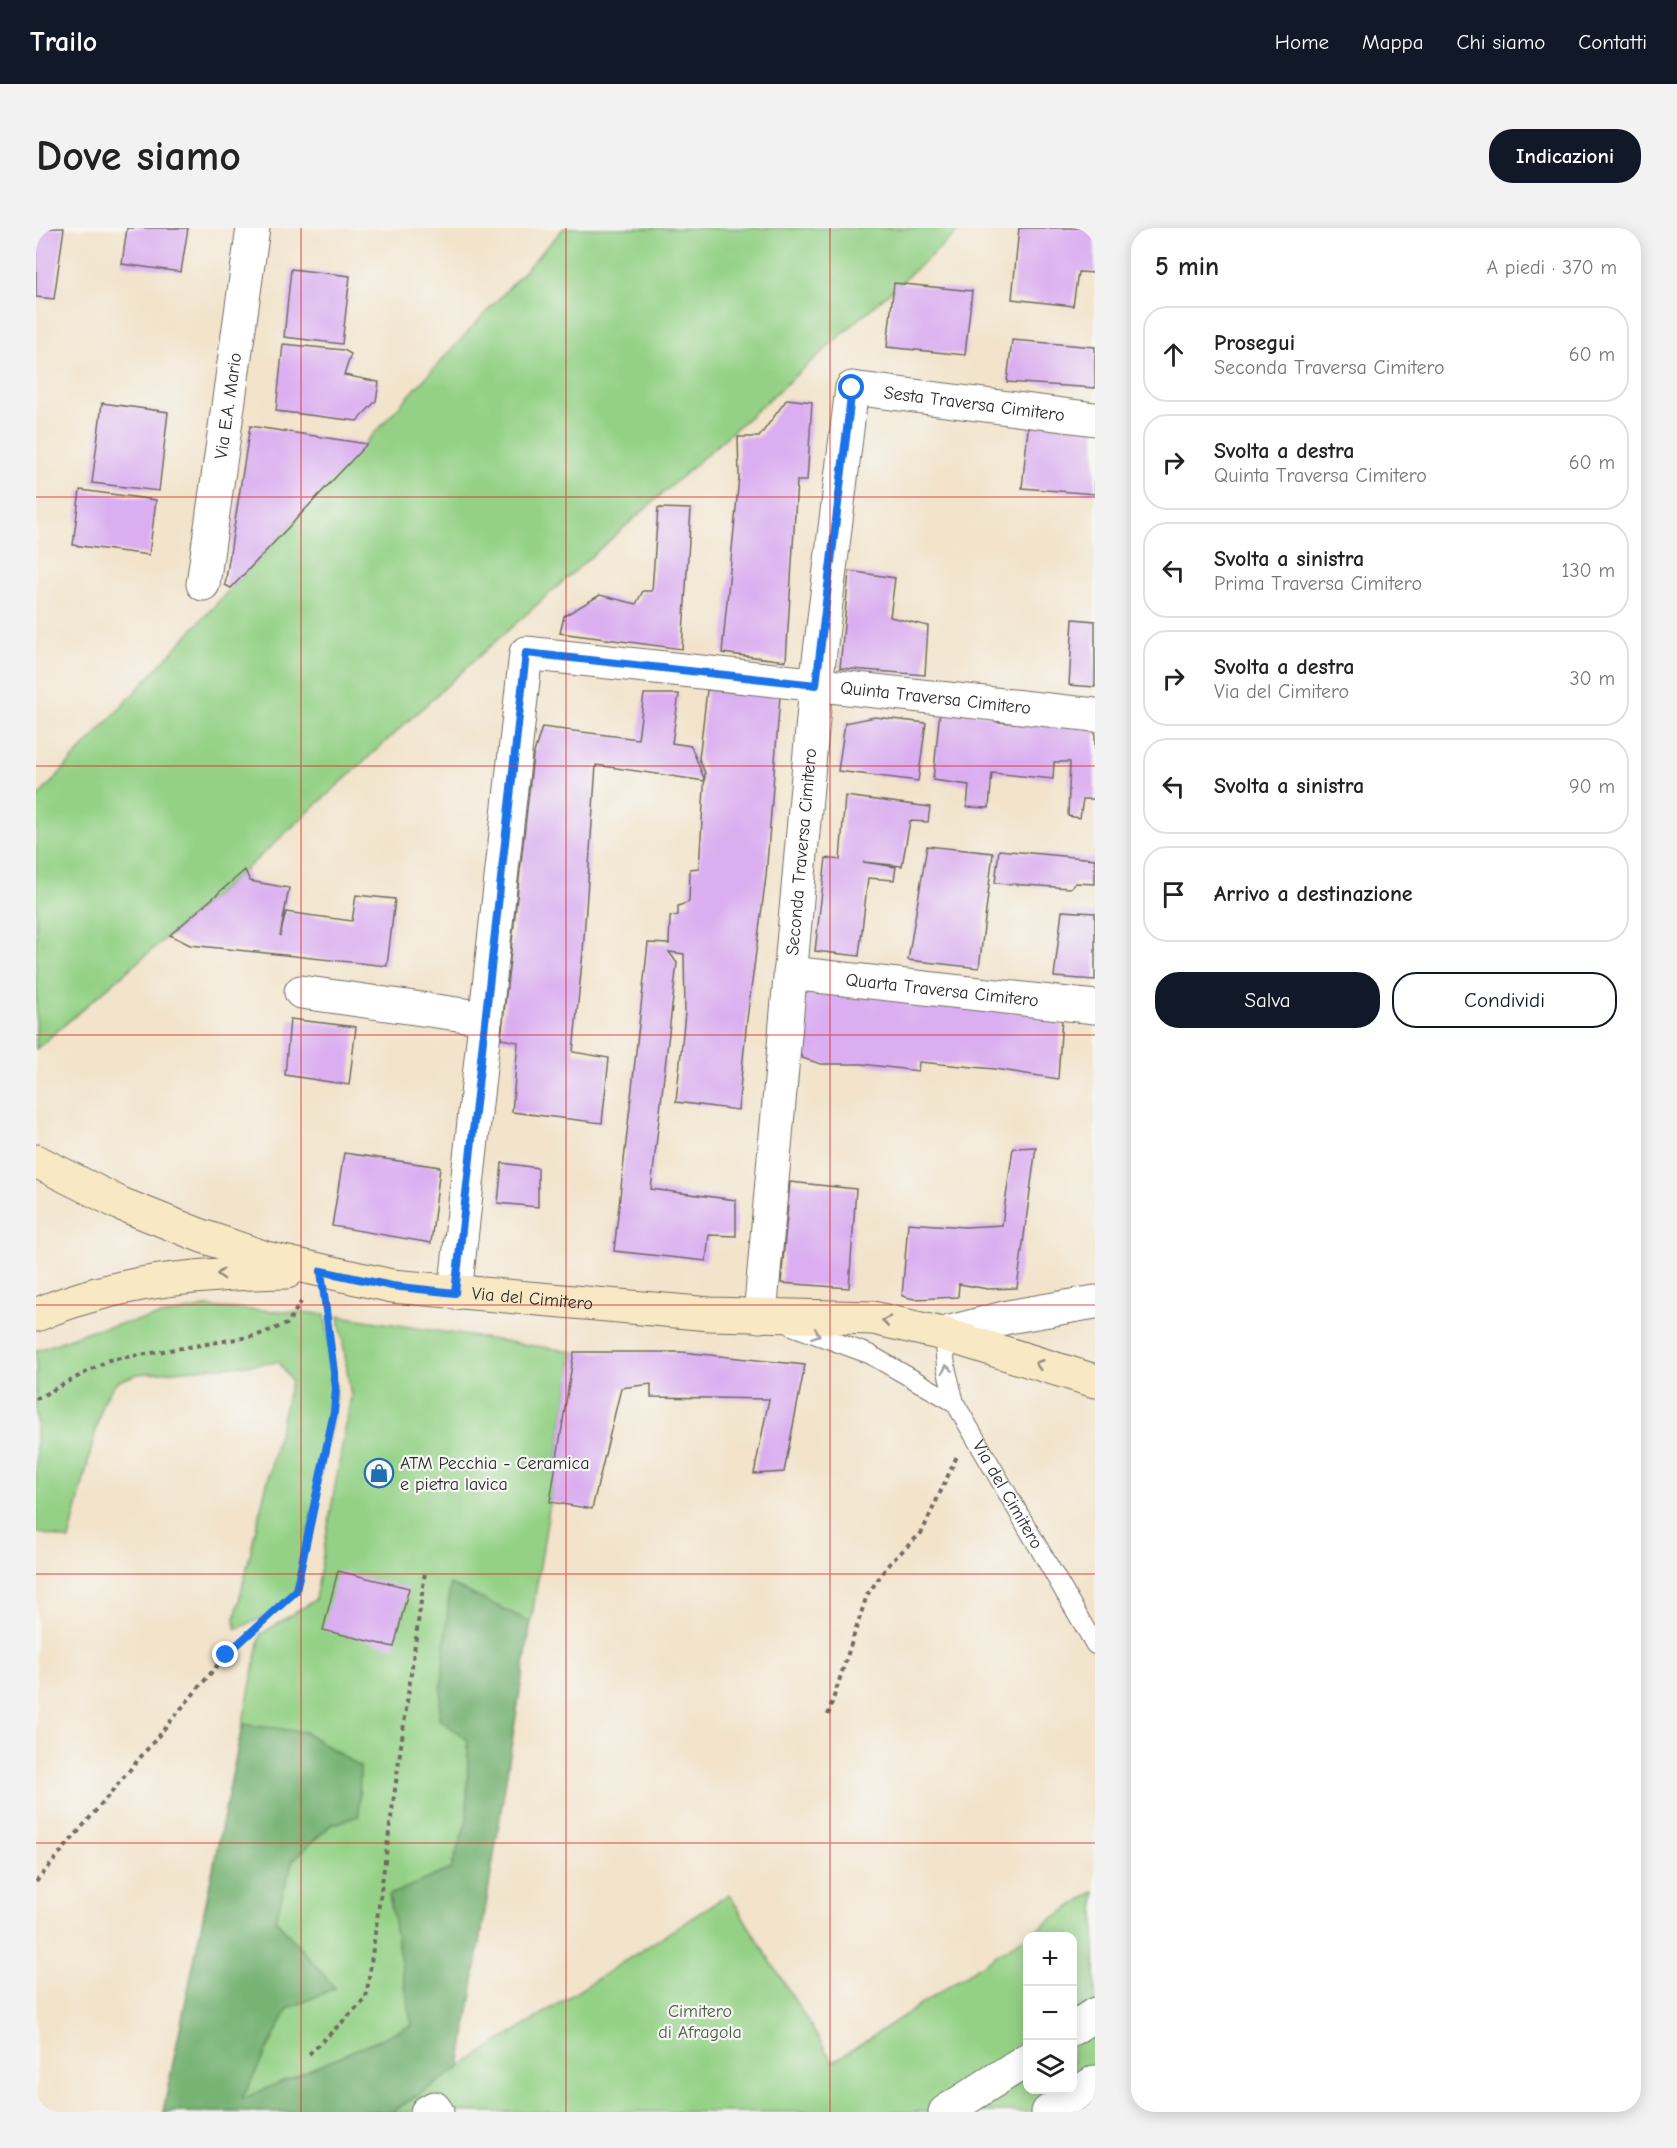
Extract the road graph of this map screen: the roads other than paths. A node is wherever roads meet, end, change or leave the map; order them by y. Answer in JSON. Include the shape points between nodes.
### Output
{"nodes":[{"id":1,"x":252,"y":228,"type":"edge"},
{"id":2,"x":852,"y":388,"type":"joint"},
{"id":3,"x":1095,"y":419,"type":"edge"},
{"id":4,"x":203,"y":584,"type":"dead end"},
{"id":5,"x":816,"y":685,"type":"junction"},
{"id":6,"x":1095,"y":715,"type":"edge"},
{"id":7,"x":790,"y":973,"type":"junction"},
{"id":8,"x":301,"y":992,"type":"dead end"},
{"id":9,"x":1095,"y":1007,"type":"edge"},
{"id":10,"x":486,"y":1018,"type":"junction"},
{"id":11,"x":36,"y":1161,"type":"edge"},
{"id":12,"x":321,"y":1271,"type":"junction"},
{"id":13,"x":455,"y":1293,"type":"junction"},
{"id":14,"x":1095,"y":1302,"type":"edge"},
{"id":15,"x":36,"y":1315,"type":"edge"},
{"id":16,"x":760,"y":1316,"type":"junction"},
{"id":17,"x":943,"y":1334,"type":"junction"},
{"id":18,"x":1095,"y":1381,"type":"edge"},
{"id":19,"x":955,"y":1403,"type":"junction"},
{"id":20,"x":1095,"y":1645,"type":"edge"},
{"id":21,"x":1095,"y":2014,"type":"edge"},
{"id":22,"x":1077,"y":2026,"type":"edge"},
{"id":23,"x":1023,"y":2062,"type":"edge"},
{"id":24,"x":1095,"y":2082,"type":"edge"},
{"id":25,"x":1061,"y":2109,"type":"edge"},
{"id":26,"x":427,"y":2112,"type":"edge"},
{"id":27,"x":437,"y":2112,"type":"edge"},
{"id":28,"x":945,"y":2112,"type":"edge"}],
"edges":[{"from":1,"to":4,"type":"street","name":"Via E.A. Mario"},
{"from":2,"to":3,"type":"street","name":"Sesta Traversa Cimitero"},
{"from":2,"to":5,"type":"street","name":"Seconda Traversa Cimitero"},
{"from":5,"to":6,"type":"street","name":"Quinta Traversa Cimitero"},
{"from":5,"to":7,"type":"street","name":"Seconda Traversa Cimitero"},
{"from":5,"to":10,"type":"street","name":"Quinta Traversa Cimitero","via":[[526,653]]},
{"from":7,"to":9,"type":"street","name":"Quarta Traversa Cimitero"},
{"from":7,"to":16,"type":"street","name":"Seconda Traversa Cimitero"},
{"from":8,"to":10,"type":"street"},
{"from":10,"to":13,"type":"street"},
{"from":11,"to":12,"type":"main road","name":"Via del Cimitero","via":[[121,1204],[202,1236],[266,1258]]},
{"from":12,"to":13,"type":"main road","name":"Via del Cimitero","via":[[392,1286]]},
{"from":12,"to":15,"type":"main road","one_way":true,"via":[[201,1274],[129,1285],[73,1299]]},
{"from":13,"to":16,"type":"main road","name":"Via del Cimitero"},
{"from":14,"to":17,"type":"street","via":[[1008,1317]]},
{"from":17,"to":16,"type":"main road","name":"Via del Cimitero","one_way":true,"via":[[873,1318]]},
{"from":16,"to":19,"type":"lane","one_way":true,"via":[[869,1354]]},
{"from":18,"to":17,"type":"main road","name":"Via del Cimitero","one_way":true},
{"from":19,"to":17,"type":"lane","name":"Via del Cimitero","one_way":true},
{"from":19,"to":20,"type":"lane","name":"Via del Cimitero"},
{"from":21,"to":22,"type":"street"},
{"from":23,"to":28,"type":"street"},
{"from":24,"to":25,"type":"street"},
{"from":26,"to":27,"type":"street","via":[[434,2108]]}]}
